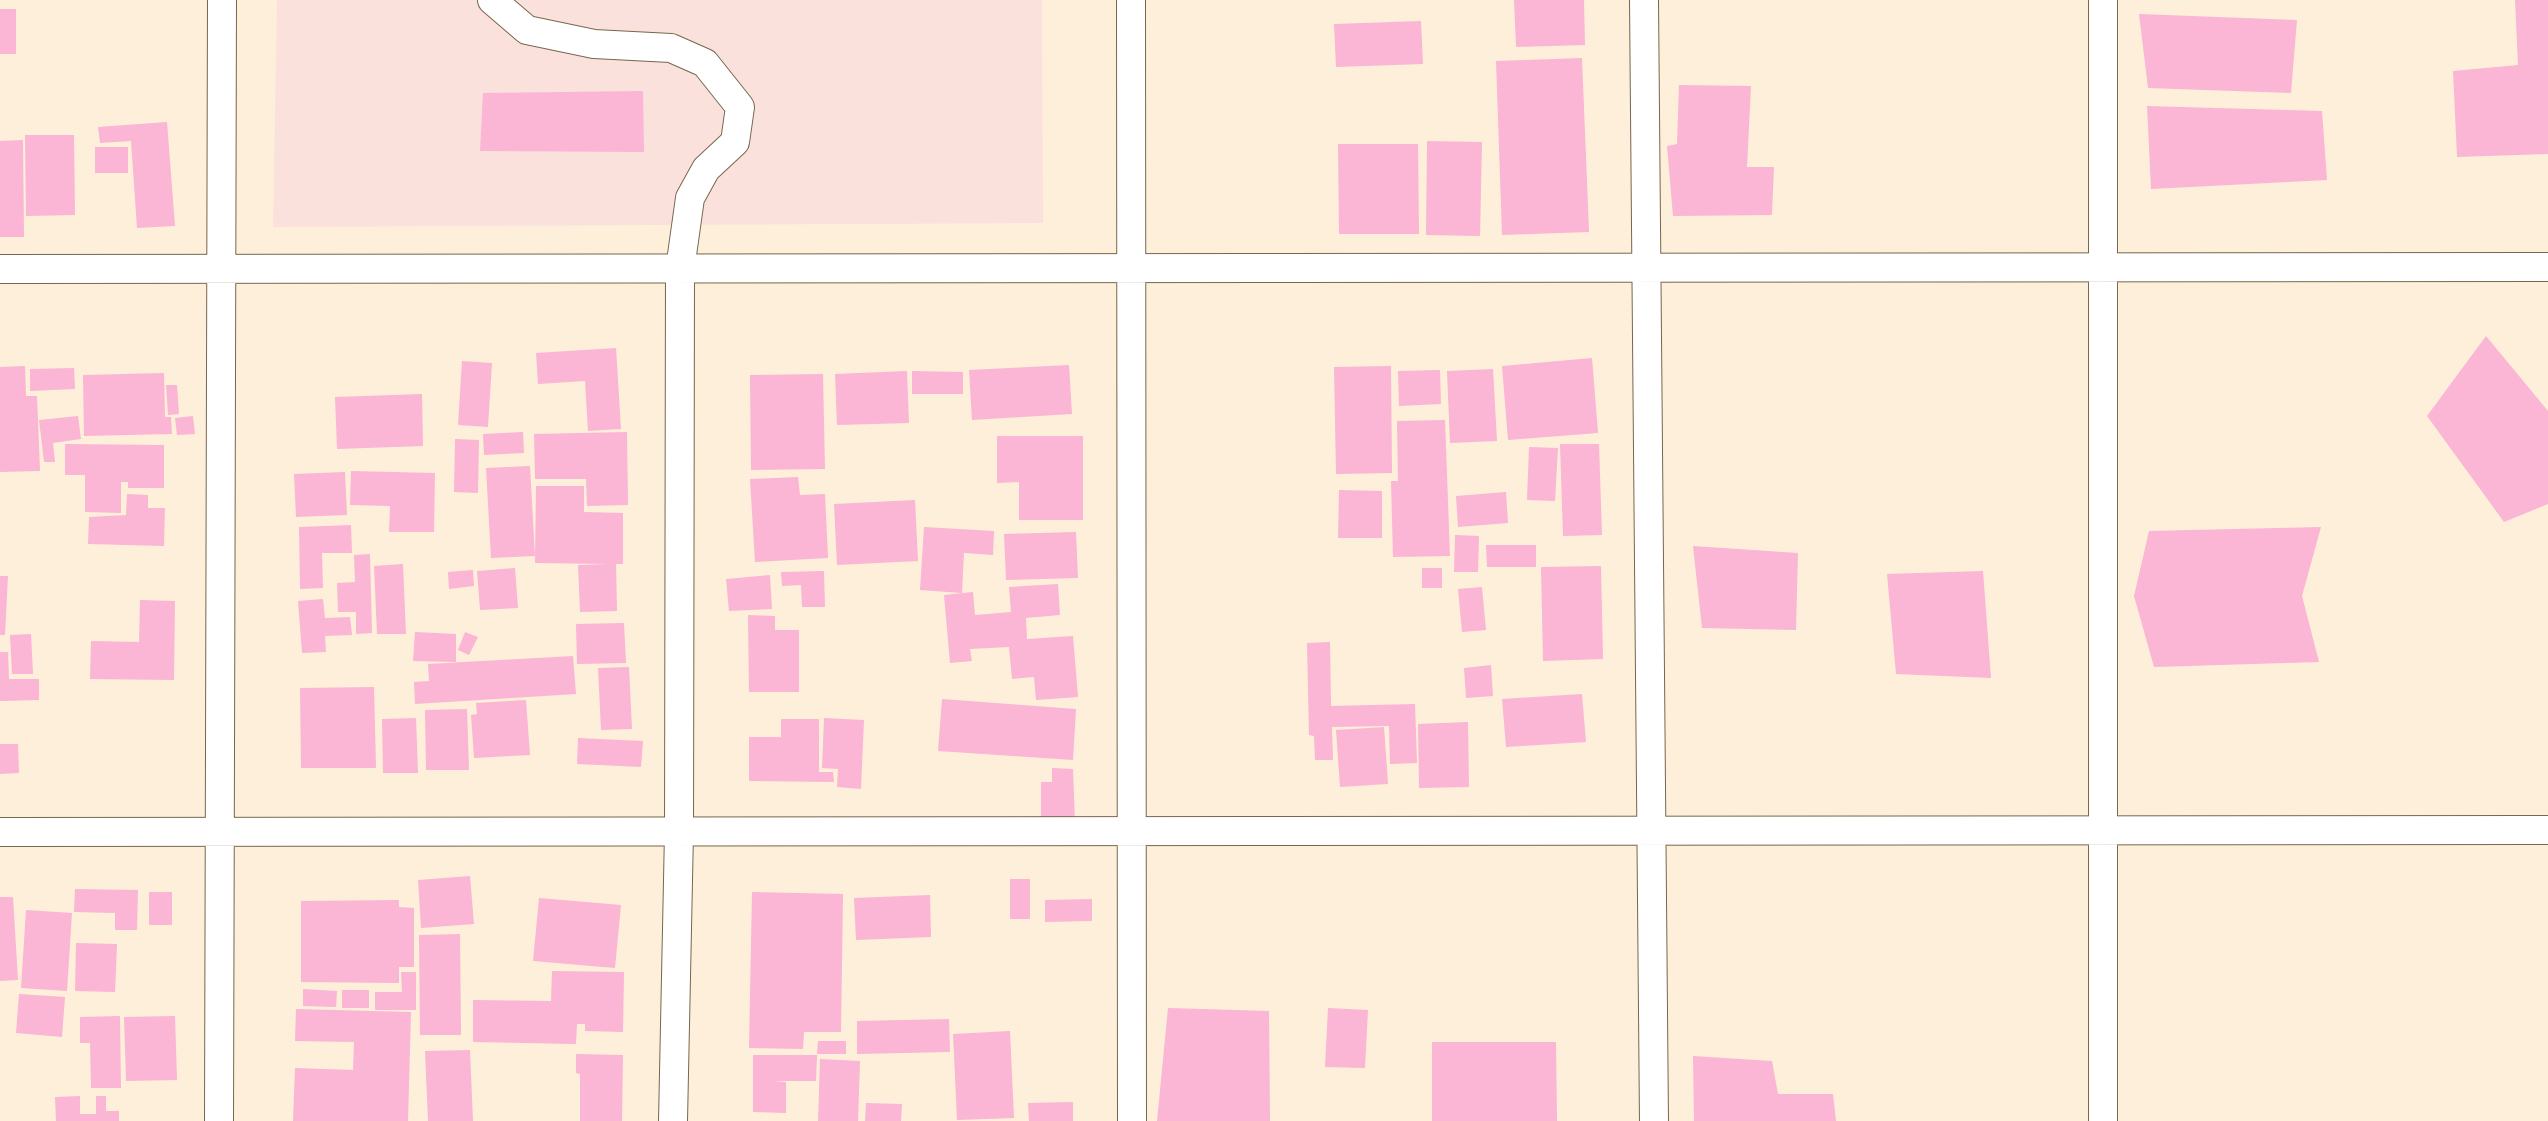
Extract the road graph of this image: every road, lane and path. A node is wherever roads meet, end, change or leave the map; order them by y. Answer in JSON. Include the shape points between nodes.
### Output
{"nodes":[{"id":1,"x":222,"y":0,"type":"edge"},
{"id":2,"x":492,"y":0,"type":"edge"},
{"id":3,"x":1131,"y":0,"type":"edge"},
{"id":4,"x":1644,"y":0,"type":"edge"},
{"id":5,"x":2103,"y":0,"type":"edge"},
{"id":6,"x":2548,"y":267,"type":"edge"},
{"id":7,"x":1132,"y":268,"type":"junction"},
{"id":8,"x":1646,"y":268,"type":"junction"},
{"id":9,"x":2103,"y":268,"type":"junction"},
{"id":10,"x":0,"y":269,"type":"edge"},
{"id":11,"x":221,"y":269,"type":"junction"},
{"id":12,"x":680,"y":269,"type":"junction"},
{"id":13,"x":2548,"y":830,"type":"edge"},
{"id":14,"x":1133,"y":831,"type":"junction"},
{"id":15,"x":1652,"y":831,"type":"junction"},
{"id":16,"x":2103,"y":831,"type":"junction"},
{"id":17,"x":0,"y":832,"type":"edge"},
{"id":18,"x":220,"y":832,"type":"junction"},
{"id":19,"x":679,"y":832,"type":"junction"},
{"id":20,"x":219,"y":1121,"type":"edge"},
{"id":21,"x":673,"y":1121,"type":"edge"},
{"id":22,"x":1132,"y":1121,"type":"edge"},
{"id":23,"x":1654,"y":1121,"type":"edge"},
{"id":24,"x":2104,"y":1121,"type":"edge"}],
"edges":[{"from":1,"to":11,"type":"street"},
{"from":2,"to":12,"type":"street","via":[[527,30],[594,44],[671,48],[705,64],[740,107],[735,142],[706,169],[690,198]]},
{"from":3,"to":7,"type":"street"},
{"from":4,"to":8,"type":"street"},
{"from":5,"to":9,"type":"street"},
{"from":6,"to":9,"type":"street"},
{"from":7,"to":8,"type":"street"},
{"from":7,"to":12,"type":"street"},
{"from":7,"to":14,"type":"street"},
{"from":8,"to":9,"type":"street"},
{"from":8,"to":15,"type":"street"},
{"from":9,"to":16,"type":"street"},
{"from":10,"to":11,"type":"street"},
{"from":11,"to":12,"type":"street"},
{"from":11,"to":18,"type":"street"},
{"from":12,"to":19,"type":"street"},
{"from":13,"to":16,"type":"street"},
{"from":14,"to":15,"type":"street"},
{"from":14,"to":19,"type":"street"},
{"from":14,"to":22,"type":"street"},
{"from":15,"to":16,"type":"street"},
{"from":15,"to":23,"type":"street"},
{"from":16,"to":24,"type":"street"},
{"from":17,"to":18,"type":"street"},
{"from":18,"to":19,"type":"street"},
{"from":18,"to":20,"type":"street"},
{"from":19,"to":21,"type":"street"}]}
